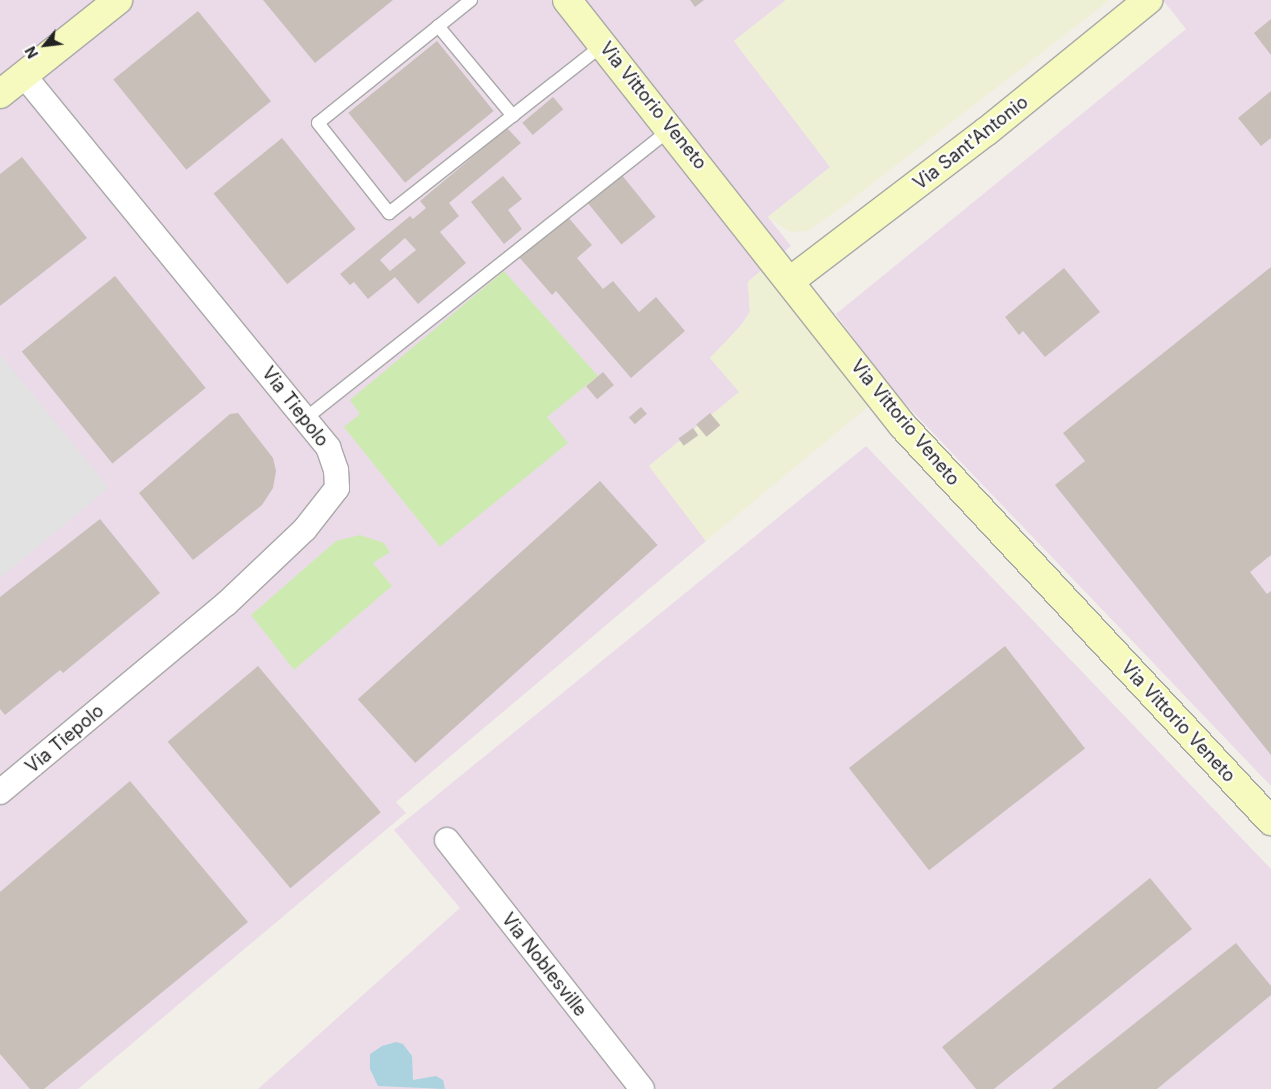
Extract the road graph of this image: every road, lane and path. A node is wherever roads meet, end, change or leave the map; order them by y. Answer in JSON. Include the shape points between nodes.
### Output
{"nodes":[{"id":1,"x":118,"y":0,"type":"edge"},
{"id":2,"x":471,"y":0,"type":"edge"},
{"id":3,"x":567,"y":0,"type":"edge"},
{"id":4,"x":1148,"y":0,"type":"edge"},
{"id":5,"x":438,"y":26,"type":"junction"},
{"id":6,"x":604,"y":44,"type":"junction"},
{"id":7,"x":24,"y":75,"type":"junction"},
{"id":8,"x":0,"y":94,"type":"edge"},
{"id":9,"x":513,"y":116,"type":"junction"},
{"id":10,"x":671,"y":129,"type":"junction"},
{"id":11,"x":790,"y":281,"type":"junction"},
{"id":12,"x":306,"y":418,"type":"junction"},
{"id":13,"x":0,"y":792,"type":"edge"},
{"id":14,"x":1271,"y":821,"type":"edge"},
{"id":15,"x":447,"y":840,"type":"dead end"},
{"id":16,"x":642,"y":1089,"type":"edge"}],
"edges":[{"from":1,"to":7,"type":"main road"},
{"from":2,"to":5,"type":"lane"},
{"from":3,"to":6,"type":"main road","name":"Via Vittorio Veneto"},
{"from":4,"to":11,"type":"main road","name":"Via Sant'Antonio","via":[[988,131]]},
{"from":5,"to":9,"type":"lane"},
{"from":5,"to":9,"type":"lane","via":[[318,124],[389,212]]},
{"from":6,"to":9,"type":"lane"},
{"from":6,"to":10,"type":"main road","name":"Via Vittorio Veneto"},
{"from":7,"to":8,"type":"main road"},
{"from":7,"to":12,"type":"street","name":"Via Tiepolo"},
{"from":10,"to":11,"type":"main road","name":"Via Vittorio Veneto"},
{"from":10,"to":12,"type":"lane"},
{"from":11,"to":14,"type":"main road","name":"Via Vittorio Veneto","via":[[903,426]]},
{"from":12,"to":13,"type":"street","name":"Via Tiepolo","via":[[328,447],[336,470],[337,488],[305,529],[226,604]]},
{"from":15,"to":16,"type":"street","name":"Via Noblesville"}]}
